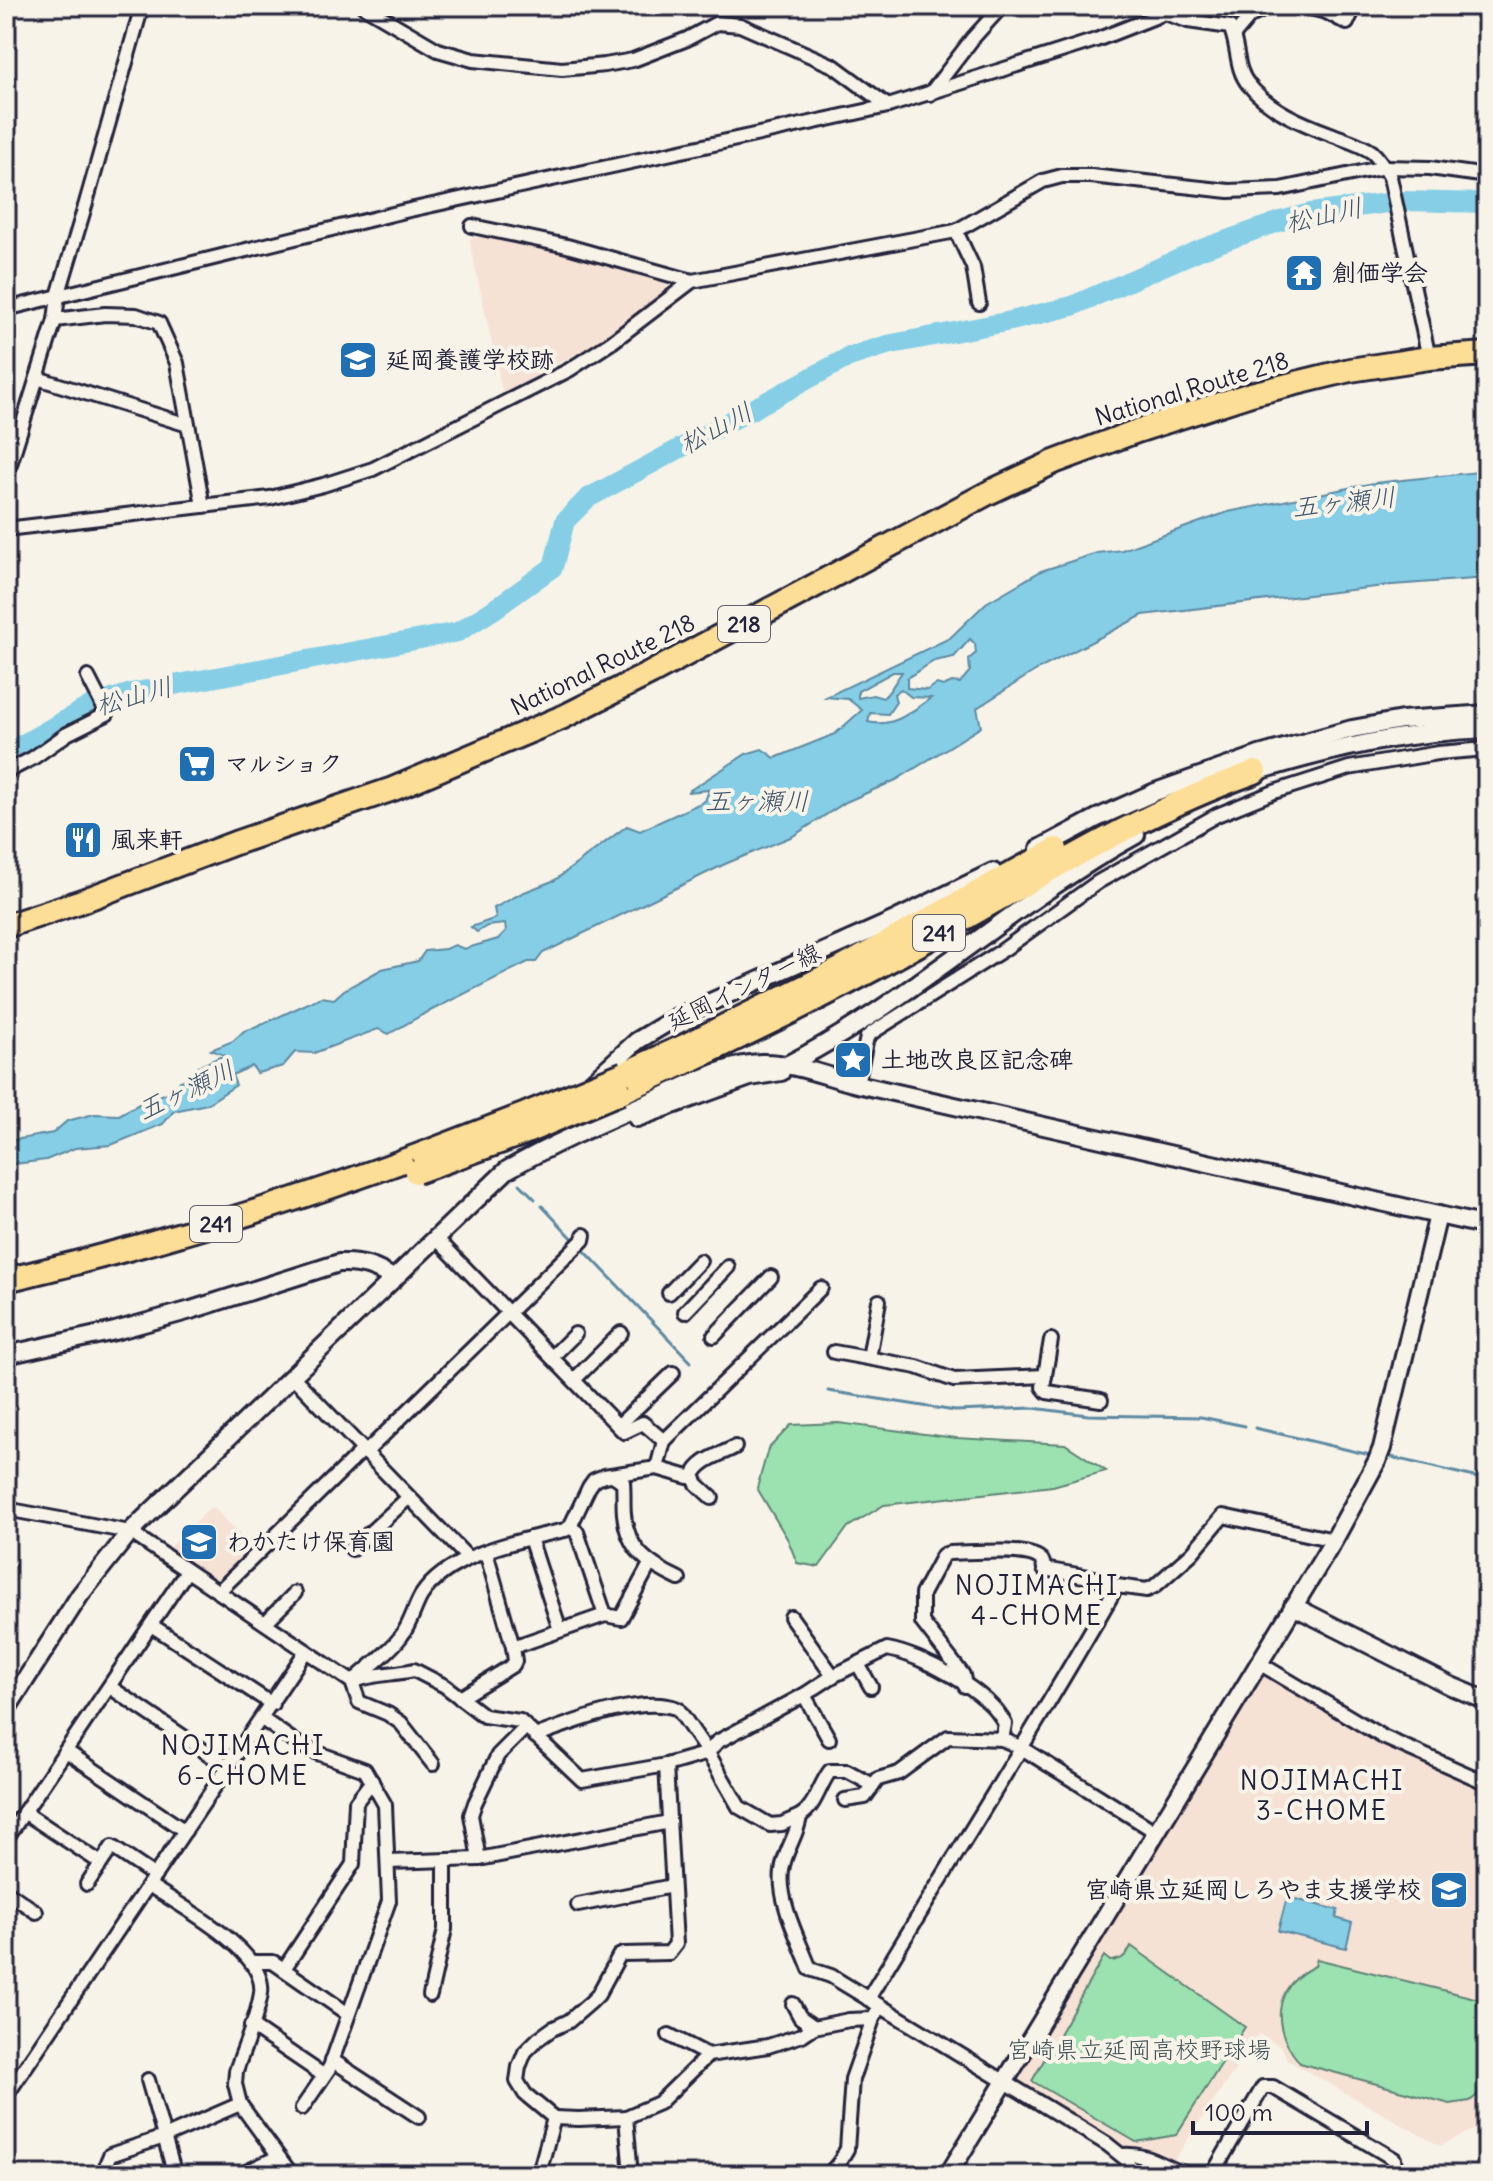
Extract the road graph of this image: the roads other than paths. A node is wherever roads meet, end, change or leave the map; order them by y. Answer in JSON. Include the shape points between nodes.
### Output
{"nodes":[{"id":1,"x":142,"y":6,"type":"edge"},
{"id":2,"x":363,"y":6,"type":"edge"},
{"id":3,"x":1002,"y":6,"type":"edge"},
{"id":4,"x":1151,"y":6,"type":"edge"},
{"id":5,"x":1182,"y":6,"type":"edge"},
{"id":6,"x":1271,"y":6,"type":"edge"},
{"id":7,"x":1303,"y":6,"type":"edge"},
{"id":8,"x":1355,"y":6,"type":"edge"},
{"id":9,"x":1165,"y":13,"type":"junction"},
{"id":10,"x":1234,"y":35,"type":"junction"},
{"id":11,"x":930,"y":94,"type":"junction"},
{"id":12,"x":888,"y":106,"type":"junction"},
{"id":13,"x":1387,"y":172,"type":"junction"},
{"id":14,"x":1487,"y":176,"type":"edge"},
{"id":15,"x":472,"y":226,"type":"dead end"},
{"id":16,"x":956,"y":231,"type":"junction"},
{"id":17,"x":692,"y":281,"type":"junction"},
{"id":18,"x":58,"y":296,"type":"junction"},
{"id":19,"x":979,"y":303,"type":"dead end"},
{"id":20,"x":6,"y":309,"type":"edge"},
{"id":21,"x":55,"y":320,"type":"junction"},
{"id":22,"x":1487,"y":354,"type":"edge"},
{"id":23,"x":1429,"y":358,"type":"junction"},
{"id":24,"x":37,"y":378,"type":"junction"},
{"id":25,"x":188,"y":425,"type":"junction"},
{"id":26,"x":6,"y":477,"type":"edge"},
{"id":27,"x":203,"y":506,"type":"junction"},
{"id":28,"x":6,"y":529,"type":"edge"},
{"id":29,"x":88,"y":677,"type":"dead end"},
{"id":30,"x":1487,"y":714,"type":"edge"},
{"id":31,"x":1487,"y":729,"type":"edge"},
{"id":32,"x":1487,"y":749,"type":"edge"},
{"id":33,"x":6,"y":772,"type":"edge"},
{"id":34,"x":1255,"y":772,"type":"junction"},
{"id":35,"x":1183,"y":784,"type":"junction"},
{"id":36,"x":6,"y":926,"type":"edge"},
{"id":37,"x":779,"y":1069,"type":"junction"},
{"id":38,"x":623,"y":1082,"type":"junction"},
{"id":39,"x":857,"y":1084,"type":"junction"},
{"id":40,"x":507,"y":1170,"type":"junction"},
{"id":41,"x":1438,"y":1215,"type":"junction"},
{"id":42,"x":1487,"y":1226,"type":"edge"},
{"id":43,"x":584,"y":1235,"type":"dead end"},
{"id":44,"x":436,"y":1238,"type":"junction"},
{"id":45,"x":700,"y":1261,"type":"dead end"},
{"id":46,"x":728,"y":1267,"type":"dead end"},
{"id":47,"x":771,"y":1277,"type":"dead end"},
{"id":48,"x":394,"y":1279,"type":"junction"},
{"id":49,"x":6,"y":1281,"type":"edge"},
{"id":50,"x":821,"y":1288,"type":"dead end"},
{"id":51,"x":669,"y":1293,"type":"dead end"},
{"id":52,"x":879,"y":1301,"type":"dead end"},
{"id":53,"x":508,"y":1312,"type":"junction"},
{"id":54,"x":685,"y":1312,"type":"dead end"},
{"id":55,"x":621,"y":1333,"type":"dead end"},
{"id":56,"x":575,"y":1334,"type":"dead end"},
{"id":57,"x":714,"y":1336,"type":"dead end"},
{"id":58,"x":1051,"y":1340,"type":"dead end"},
{"id":59,"x":834,"y":1352,"type":"dead end"},
{"id":60,"x":6,"y":1355,"type":"edge"},
{"id":61,"x":552,"y":1357,"type":"junction"},
{"id":62,"x":869,"y":1358,"type":"junction"},
{"id":63,"x":673,"y":1373,"type":"dead end"},
{"id":64,"x":1045,"y":1376,"type":"junction"},
{"id":65,"x":293,"y":1377,"type":"junction"},
{"id":66,"x":574,"y":1380,"type":"junction"},
{"id":67,"x":1101,"y":1400,"type":"dead end"},
{"id":68,"x":618,"y":1426,"type":"junction"},
{"id":69,"x":664,"y":1441,"type":"junction"},
{"id":70,"x":735,"y":1447,"type":"dead end"},
{"id":71,"x":364,"y":1451,"type":"junction"},
{"id":72,"x":657,"y":1468,"type":"junction"},
{"id":73,"x":613,"y":1475,"type":"junction"},
{"id":74,"x":693,"y":1476,"type":"junction"},
{"id":75,"x":408,"y":1498,"type":"junction"},
{"id":76,"x":712,"y":1498,"type":"dead end"},
{"id":77,"x":6,"y":1509,"type":"edge"},
{"id":78,"x":570,"y":1527,"type":"junction"},
{"id":79,"x":130,"y":1532,"type":"junction"},
{"id":80,"x":530,"y":1538,"type":"junction"},
{"id":81,"x":1334,"y":1540,"type":"junction"},
{"id":82,"x":352,"y":1549,"type":"dead end"},
{"id":83,"x":486,"y":1552,"type":"junction"},
{"id":84,"x":468,"y":1558,"type":"junction"},
{"id":85,"x":650,"y":1564,"type":"junction"},
{"id":86,"x":187,"y":1571,"type":"junction"},
{"id":87,"x":679,"y":1579,"type":"dead end"},
{"id":88,"x":1117,"y":1586,"type":"junction"},
{"id":89,"x":218,"y":1592,"type":"junction"},
{"id":90,"x":295,"y":1593,"type":"dead end"},
{"id":91,"x":1293,"y":1606,"type":"junction"},
{"id":92,"x":605,"y":1615,"type":"junction"},
{"id":93,"x":791,"y":1617,"type":"dead end"},
{"id":94,"x":265,"y":1623,"type":"junction"},
{"id":95,"x":151,"y":1625,"type":"junction"},
{"id":96,"x":560,"y":1630,"type":"junction"},
{"id":97,"x":513,"y":1647,"type":"junction"},
{"id":98,"x":306,"y":1651,"type":"junction"},
{"id":99,"x":1259,"y":1663,"type":"junction"},
{"id":100,"x":858,"y":1664,"type":"junction"},
{"id":101,"x":833,"y":1676,"type":"junction"},
{"id":102,"x":352,"y":1682,"type":"junction"},
{"id":103,"x":965,"y":1686,"type":"junction"},
{"id":104,"x":110,"y":1687,"type":"junction"},
{"id":105,"x":871,"y":1687,"type":"dead end"},
{"id":106,"x":804,"y":1695,"type":"junction"},
{"id":107,"x":460,"y":1698,"type":"junction"},
{"id":108,"x":1487,"y":1701,"type":"edge"},
{"id":109,"x":272,"y":1704,"type":"junction"},
{"id":110,"x":6,"y":1710,"type":"edge"},
{"id":111,"x":262,"y":1719,"type":"junction"},
{"id":112,"x":531,"y":1731,"type":"junction"},
{"id":113,"x":829,"y":1739,"type":"dead end"},
{"id":114,"x":1002,"y":1739,"type":"junction"},
{"id":115,"x":1020,"y":1747,"type":"junction"},
{"id":116,"x":66,"y":1751,"type":"junction"},
{"id":117,"x":708,"y":1753,"type":"junction"},
{"id":118,"x":433,"y":1764,"type":"dead end"},
{"id":119,"x":666,"y":1765,"type":"junction"},
{"id":120,"x":228,"y":1767,"type":"junction"},
{"id":121,"x":372,"y":1781,"type":"junction"},
{"id":122,"x":1487,"y":1783,"type":"edge"},
{"id":123,"x":873,"y":1785,"type":"junction"},
{"id":124,"x":845,"y":1800,"type":"dead end"},
{"id":125,"x":24,"y":1812,"type":"junction"},
{"id":126,"x":800,"y":1816,"type":"junction"},
{"id":127,"x":669,"y":1822,"type":"junction"},
{"id":128,"x":185,"y":1831,"type":"junction"},
{"id":129,"x":1156,"y":1832,"type":"junction"},
{"id":130,"x":6,"y":1839,"type":"edge"},
{"id":131,"x":479,"y":1859,"type":"junction"},
{"id":132,"x":445,"y":1861,"type":"junction"},
{"id":133,"x":388,"y":1862,"type":"junction"},
{"id":134,"x":101,"y":1863,"type":"junction"},
{"id":135,"x":152,"y":1881,"type":"junction"},
{"id":136,"x":87,"y":1884,"type":"dead end"},
{"id":137,"x":672,"y":1886,"type":"junction"},
{"id":138,"x":6,"y":1891,"type":"edge"},
{"id":139,"x":578,"y":1905,"type":"dead end"},
{"id":140,"x":36,"y":1912,"type":"dead end"},
{"id":141,"x":253,"y":1962,"type":"junction"},
{"id":142,"x":284,"y":1969,"type":"junction"},
{"id":143,"x":430,"y":1995,"type":"dead end"},
{"id":144,"x":868,"y":1999,"type":"junction"},
{"id":145,"x":793,"y":2004,"type":"dead end"},
{"id":146,"x":880,"y":2007,"type":"junction"},
{"id":147,"x":348,"y":2014,"type":"junction"},
{"id":148,"x":873,"y":2019,"type":"junction"},
{"id":149,"x":251,"y":2026,"type":"junction"},
{"id":150,"x":814,"y":2027,"type":"junction"},
{"id":151,"x":669,"y":2035,"type":"dead end"},
{"id":152,"x":708,"y":2055,"type":"junction"},
{"id":153,"x":332,"y":2060,"type":"junction"},
{"id":154,"x":323,"y":2075,"type":"junction"},
{"id":155,"x":148,"y":2080,"type":"dead end"},
{"id":156,"x":1005,"y":2082,"type":"junction"},
{"id":157,"x":6,"y":2096,"type":"edge"},
{"id":158,"x":240,"y":2104,"type":"junction"},
{"id":159,"x":302,"y":2108,"type":"dead end"},
{"id":160,"x":419,"y":2117,"type":"dead end"},
{"id":161,"x":626,"y":2117,"type":"junction"},
{"id":162,"x":554,"y":2118,"type":"junction"},
{"id":163,"x":164,"y":2137,"type":"junction"},
{"id":164,"x":1123,"y":2155,"type":"junction"},
{"id":165,"x":278,"y":2157,"type":"junction"},
{"id":166,"x":545,"y":2174,"type":"edge"},
{"id":167,"x":110,"y":2175,"type":"edge"},
{"id":168,"x":175,"y":2175,"type":"edge"},
{"id":169,"x":240,"y":2175,"type":"edge"},
{"id":170,"x":292,"y":2175,"type":"edge"},
{"id":171,"x":506,"y":2175,"type":"edge"},
{"id":172,"x":631,"y":2175,"type":"edge"},
{"id":173,"x":828,"y":2175,"type":"edge"},
{"id":174,"x":948,"y":2175,"type":"edge"},
{"id":175,"x":1132,"y":2175,"type":"edge"},
{"id":176,"x":1193,"y":2175,"type":"edge"},
{"id":177,"x":1212,"y":2175,"type":"edge"},
{"id":178,"x":1391,"y":2175,"type":"edge"}],
"edges":[{"from":1,"to":18,"type":"street"},
{"from":2,"to":12,"type":"street","via":[[438,50],[473,60],[562,69],[633,60],[717,23],[740,25],[834,66]]},
{"from":3,"to":11,"type":"street"},
{"from":4,"to":9,"type":"street"},
{"from":5,"to":9,"type":"street"},
{"from":6,"to":10,"type":"street","via":[[1250,16]]},
{"from":7,"to":8,"type":"street","via":[[1347,23]]},
{"from":9,"to":10,"type":"street","via":[[1230,27]]},
{"from":9,"to":11,"type":"street"},
{"from":10,"to":13,"type":"street","via":[[1241,73],[1259,95],[1303,124],[1362,146]]},
{"from":11,"to":12,"type":"street"},
{"from":12,"to":18,"type":"street","via":[[400,212]]},
{"from":13,"to":14,"type":"street","via":[[1430,168]]},
{"from":13,"to":16,"type":"street","via":[[1280,189],[1229,191],[1062,176],[1043,181]]},
{"from":13,"to":23,"type":"street"},
{"from":15,"to":17,"type":"street"},
{"from":16,"to":17,"type":"street"},
{"from":16,"to":19,"type":"street","via":[[973,267]]},
{"from":17,"to":27,"type":"street","via":[[569,370],[373,469],[270,498]]},
{"from":18,"to":20,"type":"street"},
{"from":18,"to":21,"type":"street"},
{"from":21,"to":24,"type":"street"},
{"from":21,"to":25,"type":"street","via":[[105,314],[136,315],[159,323],[177,363]]},
{"from":22,"to":23,"type":"highway","name":"National Route 218","number":"218"},
{"from":23,"to":36,"type":"highway","name":"National Route 218","number":"218","via":[[1251,394],[1054,462],[563,717],[393,789]]},
{"from":24,"to":25,"type":"street"},
{"from":24,"to":26,"type":"street"},
{"from":25,"to":27,"type":"street"},
{"from":27,"to":28,"type":"street"},
{"from":29,"to":33,"type":"street","via":[[106,713]]},
{"from":30,"to":35,"type":"street","name":"延岡インター線","number":"241","via":[[1352,729],[1259,755]]},
{"from":31,"to":34,"type":"street","name":"延岡インター線","number":"241","via":[[1357,744]]},
{"from":32,"to":39,"type":"street","via":[[1349,768],[1217,815],[1098,882],[873,1032],[867,1037]]},
{"from":34,"to":37,"type":"street","number":"241","via":[[1077,871],[844,1034]]},
{"from":34,"to":38,"type":"highway","name":"延岡インター線","number":"241","via":[[1147,817],[738,1038]]},
{"from":35,"to":38,"type":"highway","name":"延岡インター線","number":"241"},
{"from":35,"to":40,"type":"street","number":"241","via":[[1097,818],[897,919],[654,1030],[523,1148]]},
{"from":37,"to":39,"type":"street"},
{"from":37,"to":40,"type":"street","via":[[762,1063],[703,1079]]},
{"from":38,"to":49,"type":"highway","name":"延岡インター線","number":"241","bridge":true,"via":[[519,1135],[419,1163],[333,1201],[89,1265]]},
{"from":39,"to":41,"type":"street"},
{"from":40,"to":44,"type":"street"},
{"from":41,"to":42,"type":"street"},
{"from":41,"to":81,"type":"street","via":[[1380,1455]]},
{"from":43,"to":53,"type":"street"},
{"from":44,"to":48,"type":"street"},
{"from":44,"to":53,"type":"street"},
{"from":45,"to":51,"type":"street"},
{"from":46,"to":54,"type":"street"},
{"from":47,"to":57,"type":"street"},
{"from":48,"to":60,"type":"street","via":[[378,1268],[339,1263],[130,1327]]},
{"from":48,"to":65,"type":"street"},
{"from":50,"to":69,"type":"street"},
{"from":52,"to":62,"type":"street"},
{"from":53,"to":61,"type":"street"},
{"from":53,"to":71,"type":"street"},
{"from":55,"to":66,"type":"street"},
{"from":56,"to":61,"type":"street"},
{"from":58,"to":64,"type":"street"},
{"from":59,"to":62,"type":"street"},
{"from":61,"to":66,"type":"street"},
{"from":62,"to":64,"type":"street","via":[[954,1380]]},
{"from":63,"to":68,"type":"street"},
{"from":64,"to":67,"type":"street","via":[[1047,1392]]},
{"from":65,"to":71,"type":"street"},
{"from":65,"to":79,"type":"street"},
{"from":66,"to":68,"type":"street"},
{"from":68,"to":69,"type":"street","via":[[624,1432],[643,1423]]},
{"from":69,"to":72,"type":"street"},
{"from":70,"to":74,"type":"street","via":[[702,1463]]},
{"from":71,"to":75,"type":"street"},
{"from":71,"to":89,"type":"street"},
{"from":72,"to":73,"type":"street"},
{"from":72,"to":74,"type":"street"},
{"from":73,"to":78,"type":"street","via":[[594,1480]]},
{"from":73,"to":85,"type":"street","via":[[623,1482],[626,1529]]},
{"from":74,"to":76,"type":"street"},
{"from":75,"to":82,"type":"street"},
{"from":75,"to":84,"type":"street"},
{"from":77,"to":79,"type":"street"},
{"from":78,"to":80,"type":"street"},
{"from":78,"to":92,"type":"street","via":[[577,1532]]},
{"from":79,"to":86,"type":"street"},
{"from":79,"to":110,"type":"street","via":[[80,1595]]},
{"from":80,"to":83,"type":"street"},
{"from":80,"to":96,"type":"street"},
{"from":81,"to":88,"type":"street","via":[[1223,1516],[1155,1586]]},
{"from":81,"to":91,"type":"street"},
{"from":83,"to":84,"type":"street"},
{"from":83,"to":97,"type":"street"},
{"from":84,"to":102,"type":"street","via":[[422,1594],[402,1635]]},
{"from":85,"to":87,"type":"street"},
{"from":85,"to":92,"type":"street","via":[[621,1618]]},
{"from":86,"to":89,"type":"street"},
{"from":86,"to":95,"type":"street"},
{"from":88,"to":103,"type":"street","via":[[1044,1569],[1040,1558],[1020,1552],[943,1555],[922,1594],[922,1622],[963,1675]]},
{"from":88,"to":115,"type":"street"},
{"from":89,"to":94,"type":"street"},
{"from":90,"to":94,"type":"street"},
{"from":91,"to":99,"type":"street"},
{"from":91,"to":108,"type":"street"},
{"from":92,"to":96,"type":"street"},
{"from":93,"to":101,"type":"street"},
{"from":94,"to":98,"type":"street"},
{"from":95,"to":104,"type":"street"},
{"from":95,"to":109,"type":"street"},
{"from":96,"to":97,"type":"street"},
{"from":97,"to":107,"type":"street","via":[[513,1665]]},
{"from":98,"to":102,"type":"street"},
{"from":98,"to":109,"type":"street"},
{"from":99,"to":122,"type":"street","via":[[1383,1737]]},
{"from":99,"to":129,"type":"street"},
{"from":100,"to":101,"type":"street"},
{"from":100,"to":103,"type":"street","via":[[887,1649],[898,1651],[929,1662]]},
{"from":100,"to":105,"type":"street"},
{"from":101,"to":106,"type":"street"},
{"from":102,"to":107,"type":"street","via":[[414,1670]]},
{"from":102,"to":118,"type":"street","via":[[359,1702],[401,1723]]},
{"from":103,"to":114,"type":"street","via":[[1001,1716]]},
{"from":104,"to":116,"type":"street"},
{"from":104,"to":120,"type":"street"},
{"from":106,"to":113,"type":"street"},
{"from":106,"to":117,"type":"street","via":[[717,1742]]},
{"from":107,"to":112,"type":"street","via":[[484,1716],[520,1721]]},
{"from":109,"to":111,"type":"street"},
{"from":111,"to":120,"type":"street"},
{"from":111,"to":121,"type":"street","via":[[298,1744],[365,1770]]},
{"from":112,"to":117,"type":"street","via":[[662,1705],[678,1709]]},
{"from":112,"to":119,"type":"street","via":[[582,1780]]},
{"from":112,"to":131,"type":"street","via":[[498,1755],[475,1803],[471,1815]]},
{"from":114,"to":115,"type":"street"},
{"from":114,"to":123,"type":"street","via":[[948,1737]]},
{"from":115,"to":129,"type":"street"},
{"from":115,"to":144,"type":"street"},
{"from":116,"to":125,"type":"street"},
{"from":116,"to":128,"type":"street"},
{"from":117,"to":119,"type":"street"},
{"from":117,"to":126,"type":"street","via":[[739,1807],[770,1825]]},
{"from":119,"to":127,"type":"street"},
{"from":120,"to":128,"type":"street"},
{"from":121,"to":133,"type":"street","via":[[385,1805]]},
{"from":121,"to":142,"type":"street","via":[[356,1802],[353,1864]]},
{"from":123,"to":124,"type":"street","via":[[865,1797]]},
{"from":123,"to":126,"type":"street","via":[[847,1771],[830,1771]]},
{"from":125,"to":130,"type":"street"},
{"from":125,"to":134,"type":"street"},
{"from":126,"to":144,"type":"street","via":[[782,1882],[800,1943],[810,1969]]},
{"from":127,"to":131,"type":"street"},
{"from":127,"to":137,"type":"street"},
{"from":128,"to":135,"type":"street"},
{"from":129,"to":156,"type":"street"},
{"from":131,"to":132,"type":"street"},
{"from":132,"to":133,"type":"street"},
{"from":132,"to":143,"type":"street","via":[[445,1929]]},
{"from":133,"to":147,"type":"street","via":[[389,1901]]},
{"from":134,"to":135,"type":"street","via":[[112,1847]]},
{"from":134,"to":136,"type":"street"},
{"from":135,"to":141,"type":"street"},
{"from":135,"to":157,"type":"street"},
{"from":137,"to":139,"type":"street"},
{"from":137,"to":162,"type":"street","via":[[676,1944],[669,1953],[619,1956],[598,1995],[525,2052],[517,2081]]},
{"from":138,"to":140,"type":"street"},
{"from":141,"to":142,"type":"street","via":[[273,1962]]},
{"from":141,"to":149,"type":"street","via":[[262,1992]]},
{"from":142,"to":147,"type":"street"},
{"from":144,"to":146,"type":"street"},
{"from":145,"to":150,"type":"street"},
{"from":146,"to":148,"type":"street"},
{"from":146,"to":156,"type":"street"},
{"from":147,"to":153,"type":"street"},
{"from":148,"to":150,"type":"street"},
{"from":148,"to":173,"type":"street","via":[[852,2079],[847,2149]]},
{"from":149,"to":154,"type":"street"},
{"from":149,"to":158,"type":"street","via":[[236,2071]]},
{"from":150,"to":152,"type":"street","via":[[768,2046]]},
{"from":151,"to":152,"type":"street"},
{"from":152,"to":161,"type":"street","via":[[659,2103]]},
{"from":153,"to":154,"type":"street"},
{"from":153,"to":160,"type":"street"},
{"from":154,"to":159,"type":"street"},
{"from":155,"to":163,"type":"street"},
{"from":156,"to":164,"type":"street"},
{"from":156,"to":174,"type":"street"},
{"from":158,"to":163,"type":"street"},
{"from":158,"to":165,"type":"street"},
{"from":161,"to":162,"type":"street"},
{"from":161,"to":172,"type":"street"},
{"from":162,"to":166,"type":"street"},
{"from":163,"to":167,"type":"street","via":[[110,2155]]},
{"from":163,"to":168,"type":"street"},
{"from":164,"to":175,"type":"street"},
{"from":164,"to":176,"type":"street","via":[[1140,2154]]},
{"from":165,"to":169,"type":"street"},
{"from":165,"to":170,"type":"street"},
{"from":166,"to":171,"type":"street"},
{"from":177,"to":178,"type":"street","via":[[1263,2087],[1273,2087],[1394,2159]]}]}
